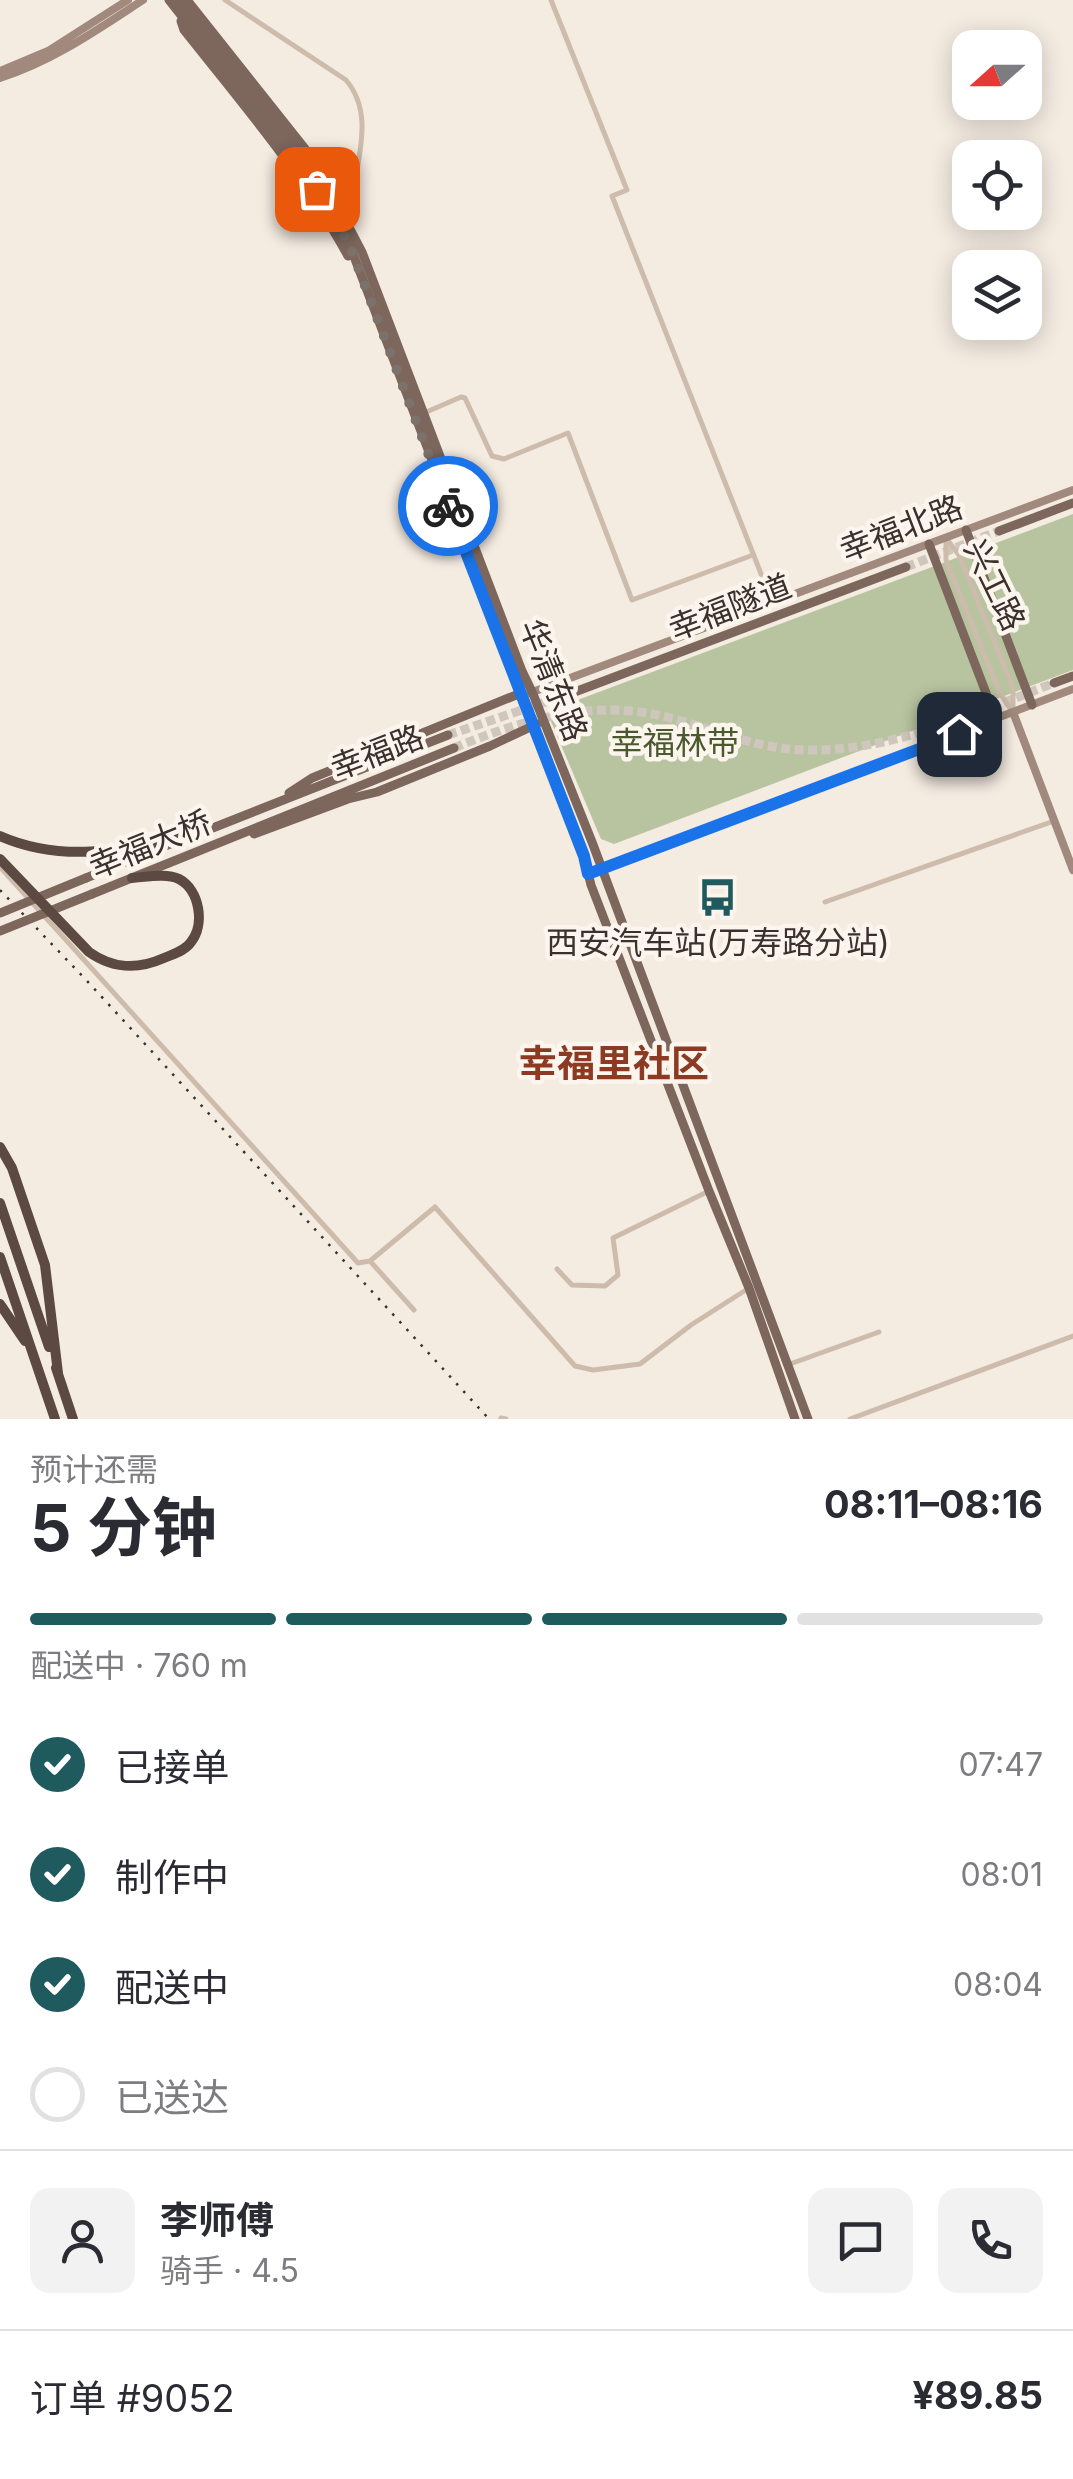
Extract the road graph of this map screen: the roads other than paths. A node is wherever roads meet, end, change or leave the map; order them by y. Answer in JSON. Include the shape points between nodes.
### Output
{"nodes":[{"id":1,"x":128,"y":0,"type":"edge"},
{"id":2,"x":143,"y":0,"type":"edge"},
{"id":3,"x":168,"y":0,"type":"edge"},
{"id":4,"x":187,"y":0,"type":"edge"},
{"id":5,"x":225,"y":0,"type":"edge"},
{"id":6,"x":551,"y":0,"type":"edge"},
{"id":7,"x":178,"y":5,"type":"edge"},
{"id":8,"x":0,"y":74,"type":"edge"},
{"id":9,"x":352,"y":220,"type":"junction"},
{"id":10,"x":385,"y":309,"type":"junction"},
{"id":11,"x":424,"y":413,"type":"junction"},
{"id":12,"x":1073,"y":490,"type":"edge"},
{"id":13,"x":1073,"y":503,"type":"edge"},
{"id":14,"x":966,"y":530,"type":"junction"},
{"id":15,"x":1000,"y":531,"type":"tunnel mouth"},
{"id":16,"x":946,"y":538,"type":"junction"},
{"id":17,"x":929,"y":544,"type":"junction"},
{"id":18,"x":753,"y":555,"type":"junction"},
{"id":19,"x":906,"y":567,"type":"tunnel mouth"},
{"id":20,"x":773,"y":604,"type":"junction"},
{"id":21,"x":1073,"y":676,"type":"edge"},
{"id":22,"x":1054,"y":683,"type":"tunnel mouth"},
{"id":23,"x":1073,"y":689,"type":"edge"},
{"id":24,"x":520,"y":692,"type":"junction"},
{"id":25,"x":572,"y":693,"type":"tunnel mouth"},
{"id":26,"x":534,"y":694,"type":"junction"},
{"id":27,"x":1032,"y":705,"type":"junction"},
{"id":28,"x":1013,"y":712,"type":"junction"},
{"id":29,"x":996,"y":719,"type":"junction"},
{"id":30,"x":544,"y":721,"type":"junction"},
{"id":31,"x":533,"y":726,"type":"junction"},
{"id":32,"x":448,"y":735,"type":"tunnel mouth"},
{"id":33,"x":454,"y":748,"type":"tunnel mouth"},
{"id":34,"x":312,"y":783,"type":"junction"},
{"id":35,"x":318,"y":802,"type":"joint"},
{"id":36,"x":1054,"y":821,"type":"junction"},
{"id":37,"x":197,"y":834,"type":"junction"},
{"id":38,"x":0,"y":836,"type":"edge"},
{"id":39,"x":215,"y":844,"type":"junction"},
{"id":40,"x":0,"y":859,"type":"edge"},
{"id":41,"x":0,"y":867,"type":"edge"},
{"id":42,"x":600,"y":869,"type":"junction"},
{"id":43,"x":1073,"y":870,"type":"edge"},
{"id":44,"x":588,"y":874,"type":"junction"},
{"id":45,"x":132,"y":878,"type":"junction"},
{"id":46,"x":825,"y":902,"type":"dead end"},
{"id":47,"x":0,"y":913,"type":"edge"},
{"id":48,"x":0,"y":932,"type":"edge"},
{"id":49,"x":0,"y":1147,"type":"edge"},
{"id":50,"x":709,"y":1191,"type":"junction"},
{"id":51,"x":0,"y":1203,"type":"edge"},
{"id":52,"x":0,"y":1258,"type":"edge"},
{"id":53,"x":370,"y":1261,"type":"junction"},
{"id":54,"x":557,"y":1270,"type":"dead end"},
{"id":55,"x":749,"y":1288,"type":"junction"},
{"id":56,"x":0,"y":1304,"type":"edge"},
{"id":57,"x":414,"y":1310,"type":"dead end"},
{"id":58,"x":878,"y":1332,"type":"dead end"},
{"id":59,"x":1073,"y":1336,"type":"edge"},
{"id":60,"x":31,"y":1350,"type":"junction"},
{"id":61,"x":787,"y":1364,"type":"junction"},
{"id":62,"x":58,"y":1374,"type":"junction"},
{"id":63,"x":54,"y":1419,"type":"edge"},
{"id":64,"x":73,"y":1419,"type":"edge"},
{"id":65,"x":795,"y":1419,"type":"edge"},
{"id":66,"x":808,"y":1419,"type":"edge"},
{"id":67,"x":850,"y":1419,"type":"edge"}],
"edges":[{"from":1,"to":8,"type":"main road"},
{"from":2,"to":8,"type":"main road","via":[[58,55]]},
{"from":3,"to":7,"type":"main road","name":"华清东路"},
{"from":4,"to":9,"type":"main road","via":[[314,160]]},
{"from":5,"to":9,"type":"street","via":[[354,90],[363,131]]},
{"from":6,"to":18,"type":"street","via":[[627,190],[612,196]]},
{"from":7,"to":10,"type":"main road","name":"华清东路","via":[[330,194]]},
{"from":7,"to":24,"type":"main road","name":"华清东路","via":[[317,189],[346,239]]},
{"from":9,"to":10,"type":"main road"},
{"from":10,"to":11,"type":"main road","name":"华清东路"},
{"from":11,"to":18,"type":"street","via":[[465,398],[498,459],[568,434],[632,600]]},
{"from":11,"to":26,"type":"main road","name":"华清东路"},
{"from":12,"to":14,"type":"main road","name":"幸福北路"},
{"from":13,"to":15,"type":"main road"},
{"from":14,"to":16,"type":"main road","name":"幸福北路"},
{"from":14,"to":27,"type":"main road"},
{"from":16,"to":17,"type":"main road","name":"幸福北路"},
{"from":16,"to":28,"type":"street","name":"兴工路","via":[[946,560]]},
{"from":16,"to":28,"type":"street","name":"兴工路","via":[[1013,688]]},
{"from":17,"to":20,"type":"main road","name":"幸福北路"},
{"from":17,"to":29,"type":"main road"},
{"from":18,"to":20,"type":"street"},
{"from":19,"to":25,"type":"main road","name":"幸福隧道"},
{"from":20,"to":26,"type":"main road","name":"幸福北路"},
{"from":21,"to":22,"type":"main road"},
{"from":23,"to":27,"type":"main road"},
{"from":24,"to":26,"type":"main road","name":"幸福北路"},
{"from":24,"to":31,"type":"main road","name":"华清东路"},
{"from":24,"to":34,"type":"main road"},
{"from":26,"to":30,"type":"main road","name":"华清东路"},
{"from":27,"to":28,"type":"main road"},
{"from":28,"to":29,"type":"main road"},
{"from":28,"to":36,"type":"main road","name":"兴工路"},
{"from":29,"to":42,"type":"main road"},
{"from":30,"to":31,"type":"main road"},
{"from":30,"to":42,"type":"main road","name":"华清东路"},
{"from":31,"to":39,"type":"main road","via":[[376,792]]},
{"from":31,"to":44,"type":"main road","name":"华清东路"},
{"from":32,"to":34,"type":"main road","name":"幸福路"},
{"from":33,"to":35,"type":"main road","name":"幸福路"},
{"from":34,"to":37,"type":"main road","name":"幸福大桥"},
{"from":35,"to":39,"type":"main road","name":"幸福大桥"},
{"from":36,"to":43,"type":"main road","name":"兴工路"},
{"from":36,"to":46,"type":"street"},
{"from":37,"to":38,"type":"highway","via":[[78,854]]},
{"from":37,"to":47,"type":"main road","name":"幸福大桥","bridge":true},
{"from":39,"to":45,"type":"main road","name":"幸福大桥"},
{"from":40,"to":45,"type":"highway","bridge":true,"via":[[89,952],[123,967],[188,946],[198,920],[194,893],[179,879]]},
{"from":41,"to":53,"type":"street","via":[[358,1263]]},
{"from":42,"to":44,"type":"main road"},
{"from":42,"to":61,"type":"main road","name":"华清东路"},
{"from":44,"to":50,"type":"main road","name":"华清东路"},
{"from":45,"to":48,"type":"main road","name":"幸福大桥","bridge":true},
{"from":49,"to":62,"type":"highway","via":[[45,1265]]},
{"from":50,"to":54,"type":"street","via":[[613,1238],[618,1276],[604,1286],[572,1285]]},
{"from":50,"to":55,"type":"main road","name":"华清东路"},
{"from":51,"to":62,"type":"highway"},
{"from":52,"to":60,"type":"highway"},
{"from":53,"to":55,"type":"street","via":[[435,1207],[575,1366],[592,1370],[640,1364]]},
{"from":53,"to":57,"type":"street"},
{"from":55,"to":65,"type":"main road","name":"华清东路"},
{"from":56,"to":60,"type":"highway"},
{"from":58,"to":61,"type":"street"},
{"from":59,"to":67,"type":"street"},
{"from":60,"to":63,"type":"highway"},
{"from":61,"to":66,"type":"main road","name":"华清东路"},
{"from":62,"to":64,"type":"highway"}]}
